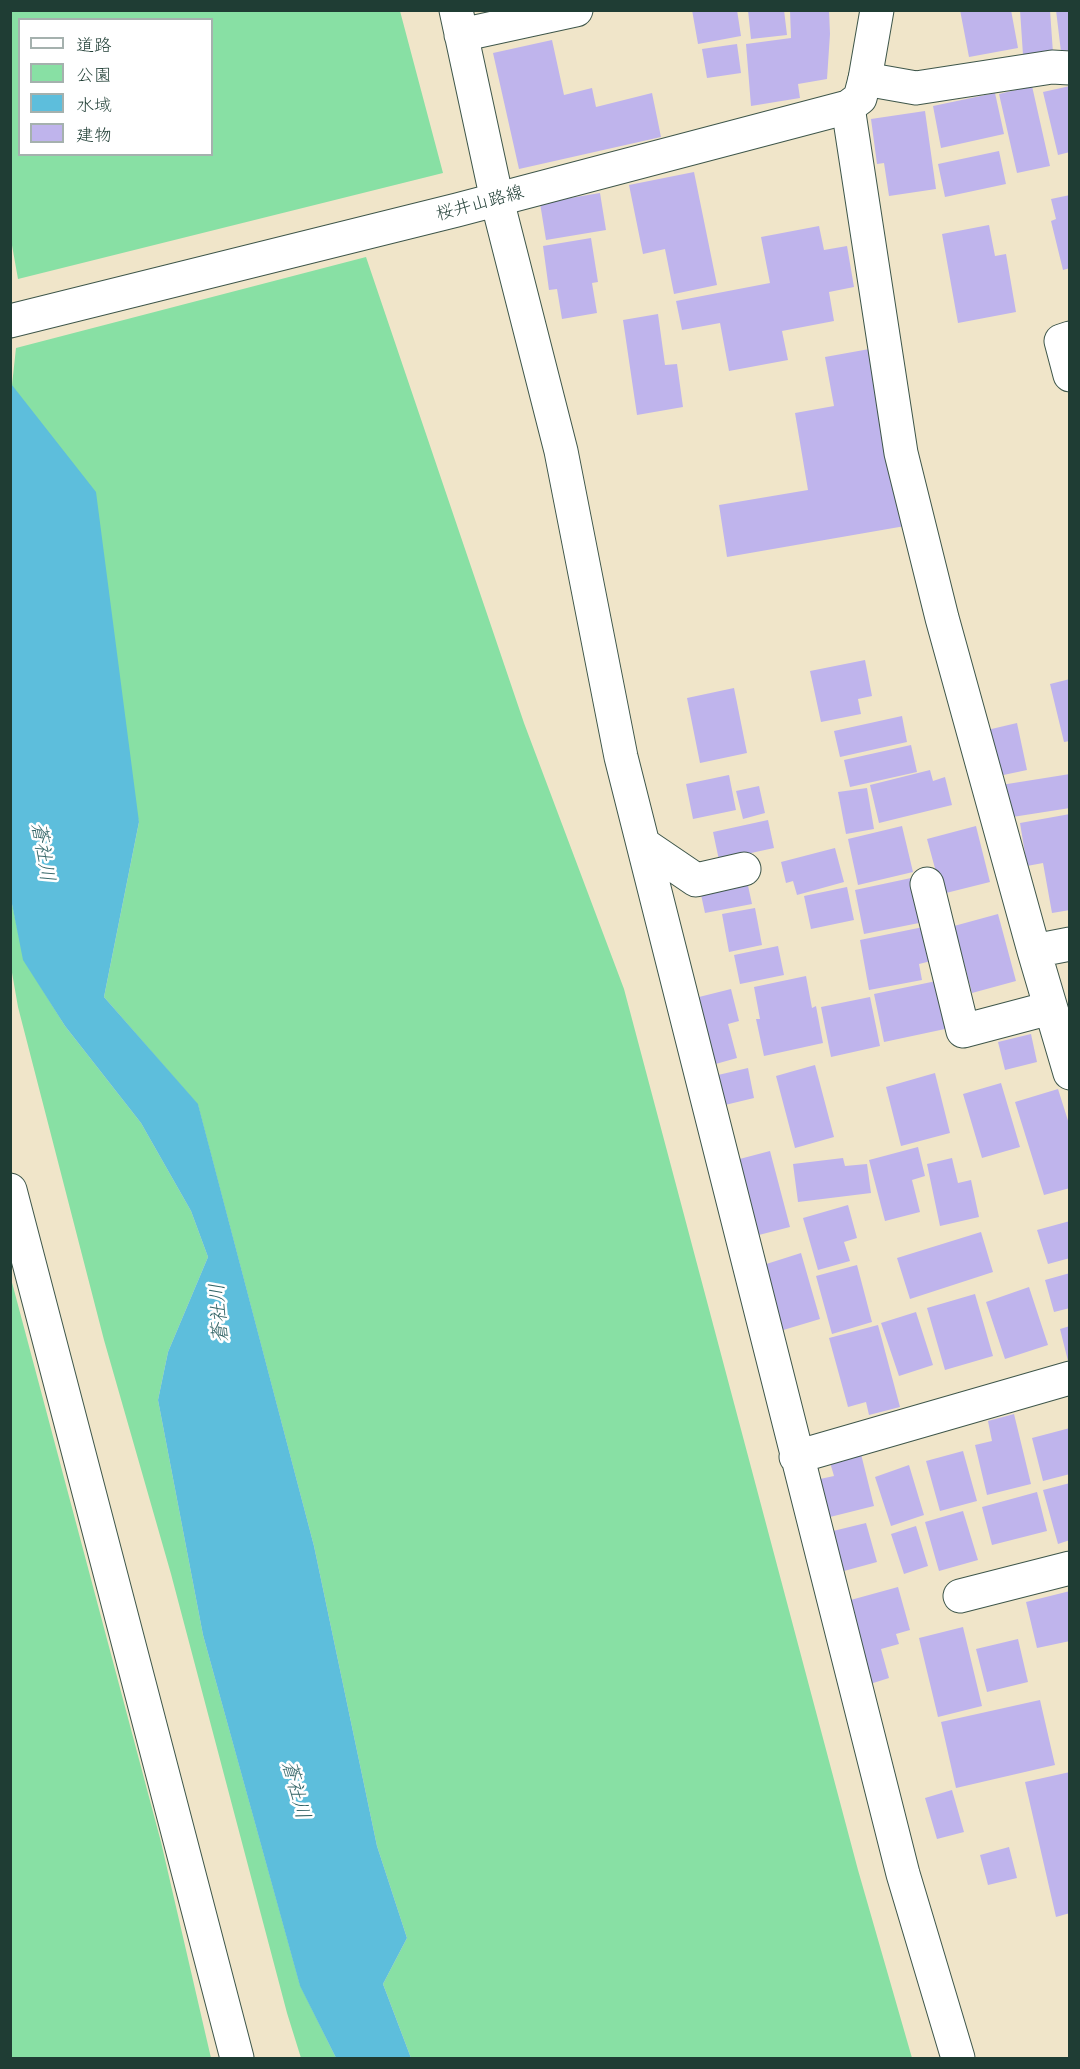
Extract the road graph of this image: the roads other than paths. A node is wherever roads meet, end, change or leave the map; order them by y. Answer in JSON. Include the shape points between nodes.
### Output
{"nodes":[{"id":1,"x":576,"y":10,"type":"edge"},
{"id":2,"x":877,"y":10,"type":"edge"},
{"id":3,"x":458,"y":23,"type":"edge"},
{"id":4,"x":1070,"y":68,"type":"edge"},
{"id":5,"x":865,"y":79,"type":"junction"},
{"id":6,"x":848,"y":107,"type":"junction"},
{"id":7,"x":496,"y":200,"type":"junction"},
{"id":8,"x":10,"y":321,"type":"edge"},
{"id":9,"x":1070,"y":338,"type":"edge"},
{"id":10,"x":1070,"y":375,"type":"edge"},
{"id":11,"x":643,"y":844,"type":"junction"},
{"id":12,"x":744,"y":869,"type":"dead end"},
{"id":13,"x":927,"y":884,"type":"dead end"},
{"id":14,"x":1070,"y":944,"type":"edge"},
{"id":15,"x":1034,"y":951,"type":"junction"},
{"id":16,"x":1050,"y":1008,"type":"junction"},
{"id":17,"x":1070,"y":1073,"type":"edge"},
{"id":18,"x":10,"y":1190,"type":"edge"},
{"id":19,"x":1070,"y":1378,"type":"edge"},
{"id":20,"x":796,"y":1457,"type":"junction"},
{"id":21,"x":1070,"y":1568,"type":"edge"},
{"id":22,"x":960,"y":1596,"type":"dead end"},
{"id":23,"x":237,"y":2058,"type":"edge"},
{"id":24,"x":958,"y":2058,"type":"edge"}],
"edges":[{"from":1,"to":3,"type":"street"},
{"from":2,"to":5,"type":"street"},
{"from":3,"to":7,"type":"street"},
{"from":4,"to":5,"type":"street","via":[[1052,67],[916,88]]},
{"from":5,"to":6,"type":"street","via":[[860,98]]},
{"from":6,"to":7,"type":"street","name":"桜井山路線"},
{"from":6,"to":15,"type":"street","via":[[901,453]]},
{"from":7,"to":8,"type":"street","name":"桜井山路線"},
{"from":7,"to":11,"type":"street","via":[[561,451],[621,757]]},
{"from":9,"to":10,"type":"street","via":[[1061,341]]},
{"from":11,"to":12,"type":"street","via":[[696,880]]},
{"from":11,"to":20,"type":"street"},
{"from":13,"to":16,"type":"street","via":[[963,1031]]},
{"from":14,"to":15,"type":"street"},
{"from":15,"to":16,"type":"street"},
{"from":16,"to":17,"type":"street"},
{"from":18,"to":23,"type":"street"},
{"from":19,"to":20,"type":"street"},
{"from":20,"to":24,"type":"street","via":[[903,1874]]},
{"from":21,"to":22,"type":"street"}]}
